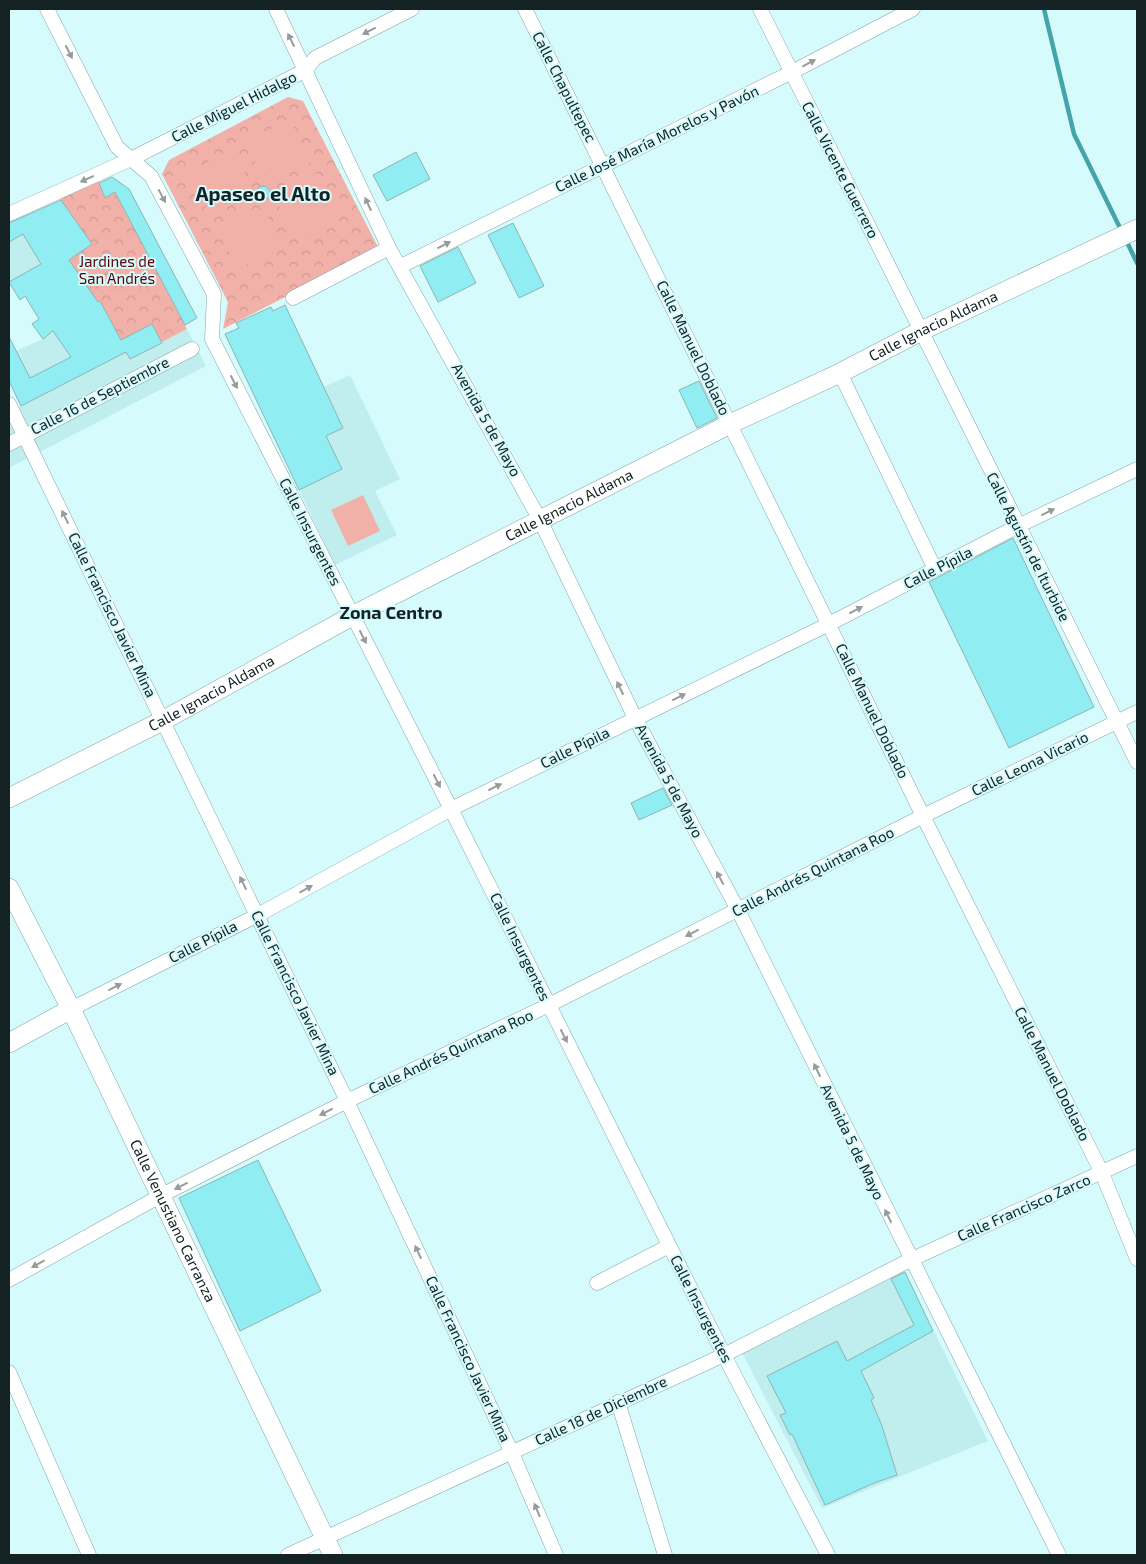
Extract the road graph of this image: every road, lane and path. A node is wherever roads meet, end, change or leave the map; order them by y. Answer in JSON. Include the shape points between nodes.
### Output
{"nodes":[{"id":1,"x":48,"y":9,"type":"edge"},
{"id":2,"x":276,"y":9,"type":"edge"},
{"id":3,"x":412,"y":9,"type":"edge"},
{"id":4,"x":525,"y":9,"type":"edge"},
{"id":5,"x":760,"y":9,"type":"edge"},
{"id":6,"x":913,"y":9,"type":"edge"},
{"id":7,"x":306,"y":70,"type":"junction"},
{"id":8,"x":790,"y":73,"type":"junction"},
{"id":9,"x":131,"y":159,"type":"junction"},
{"id":10,"x":604,"y":165,"type":"junction"},
{"id":11,"x":9,"y":214,"type":"edge"},
{"id":12,"x":1137,"y":228,"type":"edge"},
{"id":13,"x":389,"y":248,"type":"junction"},
{"id":14,"x":401,"y":266,"type":"junction"},
{"id":15,"x":293,"y":298,"type":"dead end"},
{"id":16,"x":921,"y":331,"type":"junction"},
{"id":17,"x":202,"y":344,"type":"junction"},
{"id":18,"x":840,"y":373,"type":"junction"},
{"id":19,"x":9,"y":404,"type":"edge"},
{"id":20,"x":730,"y":424,"type":"junction"},
{"id":21,"x":25,"y":435,"type":"junction"},
{"id":22,"x":9,"y":444,"type":"edge"},
{"id":23,"x":1137,"y":468,"type":"edge"},
{"id":24,"x":540,"y":520,"type":"junction"},
{"id":25,"x":1018,"y":526,"type":"junction"},
{"id":26,"x":935,"y":569,"type":"junction"},
{"id":27,"x":352,"y":616,"type":"junction"},
{"id":28,"x":829,"y":624,"type":"junction"},
{"id":29,"x":1137,"y":712,"type":"edge"},
{"id":30,"x":635,"y":718,"type":"junction"},
{"id":31,"x":164,"y":720,"type":"junction"},
{"id":32,"x":1117,"y":722,"type":"junction"},
{"id":33,"x":1137,"y":762,"type":"edge"},
{"id":34,"x":9,"y":798,"type":"edge"},
{"id":35,"x":452,"y":809,"type":"junction"},
{"id":36,"x":923,"y":816,"type":"junction"},
{"id":37,"x":9,"y":888,"type":"edge"},
{"id":38,"x":738,"y":910,"type":"junction"},
{"id":39,"x":258,"y":914,"type":"junction"},
{"id":40,"x":548,"y":1006,"type":"junction"},
{"id":41,"x":71,"y":1009,"type":"junction"},
{"id":42,"x":9,"y":1043,"type":"edge"},
{"id":43,"x":347,"y":1101,"type":"junction"},
{"id":44,"x":1137,"y":1156,"type":"edge"},
{"id":45,"x":1102,"y":1173,"type":"junction"},
{"id":46,"x":160,"y":1196,"type":"junction"},
{"id":47,"x":669,"y":1246,"type":"junction"},
{"id":48,"x":1137,"y":1259,"type":"edge"},
{"id":49,"x":910,"y":1260,"type":"junction"},
{"id":50,"x":9,"y":1280,"type":"edge"},
{"id":51,"x":597,"y":1282,"type":"dead end"},
{"id":52,"x":724,"y":1354,"type":"junction"},
{"id":53,"x":9,"y":1372,"type":"edge"},
{"id":54,"x":618,"y":1402,"type":"junction"},
{"id":55,"x":512,"y":1453,"type":"junction"},
{"id":56,"x":330,"y":1547,"type":"edge"},
{"id":57,"x":89,"y":1555,"type":"edge"},
{"id":58,"x":288,"y":1555,"type":"edge"},
{"id":59,"x":556,"y":1555,"type":"edge"},
{"id":60,"x":665,"y":1555,"type":"edge"},
{"id":61,"x":828,"y":1555,"type":"edge"},
{"id":62,"x":1059,"y":1555,"type":"edge"}],
"edges":[{"from":1,"to":9,"type":"street","one_way":true,"via":[[117,147]]},
{"from":7,"to":2,"type":"street","name":"Avenida 5 de Mayo","one_way":true},
{"from":3,"to":7,"type":"street","name":"Calle Miguel Hidalgo","one_way":true,"via":[[315,58]]},
{"from":4,"to":10,"type":"street","name":"Calle Chapultepec"},
{"from":5,"to":8,"type":"street","name":"Calle Vicente Guerrero"},
{"from":8,"to":6,"type":"street","name":"Calle José María Morelos y Pavón","one_way":true},
{"from":7,"to":9,"type":"street","name":"Calle Miguel Hidalgo"},
{"from":13,"to":7,"type":"street","name":"Avenida 5 de Mayo","one_way":true},
{"from":8,"to":10,"type":"street","name":"Calle José María Morelos y Pavón"},
{"from":8,"to":16,"type":"street","name":"Calle Vicente Guerrero"},
{"from":9,"to":11,"type":"street","name":"Calle Miguel Hidalgo","one_way":true},
{"from":9,"to":17,"type":"street","one_way":true,"via":[[151,176],[214,294]]},
{"from":14,"to":10,"type":"street","name":"Calle José María Morelos y Pavón","one_way":true},
{"from":10,"to":20,"type":"street","name":"Calle Manuel Doblado"},
{"from":12,"to":16,"type":"street","name":"Calle Ignacio Aldama"},
{"from":13,"to":14,"type":"street","name":"Avenida 5 de Mayo"},
{"from":13,"to":15,"type":"street"},
{"from":14,"to":24,"type":"street","name":"Avenida 5 de Mayo"},
{"from":16,"to":18,"type":"street","name":"Calle Ignacio Aldama"},
{"from":16,"to":25,"type":"street","name":"Calle Agustín de Iturbide"},
{"from":17,"to":21,"type":"street","name":"Calle 16 de Septiembre"},
{"from":17,"to":27,"type":"street","name":"Calle Insurgentes","one_way":true},
{"from":18,"to":20,"type":"street","name":"Calle Ignacio Aldama"},
{"from":18,"to":26,"type":"street"},
{"from":19,"to":21,"type":"street","name":"Calle Francisco Javier Mina"},
{"from":20,"to":24,"type":"street","name":"Calle Ignacio Aldama"},
{"from":20,"to":28,"type":"street","name":"Calle Manuel Doblado"},
{"from":21,"to":22,"type":"street","name":"Calle 16 de Septiembre"},
{"from":31,"to":21,"type":"street","name":"Calle Francisco Javier Mina","one_way":true},
{"from":25,"to":23,"type":"street","name":"Calle Pípila","one_way":true},
{"from":24,"to":27,"type":"street","name":"Calle Ignacio Aldama"},
{"from":30,"to":24,"type":"street","name":"Avenida 5 de Mayo","one_way":true},
{"from":25,"to":26,"type":"street","name":"Calle Pípila"},
{"from":25,"to":32,"type":"street","name":"Calle Agustín de Iturbide"},
{"from":28,"to":26,"type":"street","name":"Calle Pípila","one_way":true},
{"from":27,"to":31,"type":"street","name":"Calle Ignacio Aldama"},
{"from":27,"to":35,"type":"street","name":"Calle Insurgentes","one_way":true},
{"from":30,"to":28,"type":"street","name":"Calle Pípila","one_way":true},
{"from":28,"to":36,"type":"street","name":"Calle Manuel Doblado"},
{"from":29,"to":32,"type":"street","name":"Calle Leona Vicario"},
{"from":35,"to":30,"type":"street","name":"Calle Pípila","one_way":true},
{"from":38,"to":30,"type":"street","name":"Avenida 5 de Mayo","one_way":true},
{"from":31,"to":34,"type":"street","name":"Calle Ignacio Aldama"},
{"from":39,"to":31,"type":"street","name":"Calle Francisco Javier Mina","one_way":true},
{"from":32,"to":33,"type":"street","name":"Calle Agustín de Iturbide"},
{"from":32,"to":36,"type":"street","name":"Calle Leona Vicario"},
{"from":39,"to":35,"type":"street","name":"Calle Pípila","one_way":true},
{"from":35,"to":40,"type":"street","name":"Calle Insurgentes"},
{"from":36,"to":38,"type":"street","name":"Calle Andrés Quintana Roo"},
{"from":36,"to":45,"type":"street","name":"Calle Manuel Doblado"},
{"from":37,"to":41,"type":"street","name":"Calle Venustiano Carranza"},
{"from":38,"to":40,"type":"street","name":"Calle Andrés Quintana Roo","one_way":true},
{"from":49,"to":38,"type":"street","name":"Avenida 5 de Mayo","one_way":true},
{"from":41,"to":39,"type":"street","name":"Calle Pípila","one_way":true},
{"from":39,"to":43,"type":"street","name":"Calle Francisco Javier Mina"},
{"from":40,"to":43,"type":"street","name":"Calle Andrés Quintana Roo"},
{"from":40,"to":47,"type":"street","name":"Calle Insurgentes","one_way":true},
{"from":41,"to":42,"type":"street"},
{"from":41,"to":46,"type":"street","name":"Calle Venustiano Carranza"},
{"from":43,"to":46,"type":"street","name":"Calle Andrés Quintana Roo","one_way":true},
{"from":55,"to":43,"type":"street","name":"Calle Francisco Javier Mina","one_way":true},
{"from":44,"to":45,"type":"street","name":"Calle Francisco Zarco"},
{"from":45,"to":48,"type":"street","name":"Calle Manuel Doblado"},
{"from":45,"to":49,"type":"street","name":"Calle Francisco Zarco"},
{"from":46,"to":50,"type":"street","name":"Calle Andrés Quintana Roo","one_way":true},
{"from":46,"to":56,"type":"street","name":"Calle Venustiano Carranza"},
{"from":47,"to":51,"type":"street"},
{"from":47,"to":52,"type":"street","name":"Calle Insurgentes"},
{"from":49,"to":52,"type":"street","name":"Calle 18 de Diciembre"},
{"from":49,"to":62,"type":"street","name":"Avenida 5 de Mayo"},
{"from":52,"to":54,"type":"street","name":"Calle 18 de Diciembre"},
{"from":52,"to":61,"type":"street","name":"Calle Insurgentes"},
{"from":53,"to":57,"type":"street"},
{"from":54,"to":55,"type":"street","name":"Calle 18 de Diciembre"},
{"from":54,"to":60,"type":"street"},
{"from":55,"to":56,"type":"street","name":"Calle 18 de Diciembre"},
{"from":59,"to":55,"type":"street","name":"Calle Francisco Javier Mina","one_way":true},
{"from":56,"to":58,"type":"street","name":"Calle 18 de Diciembre"}]}
